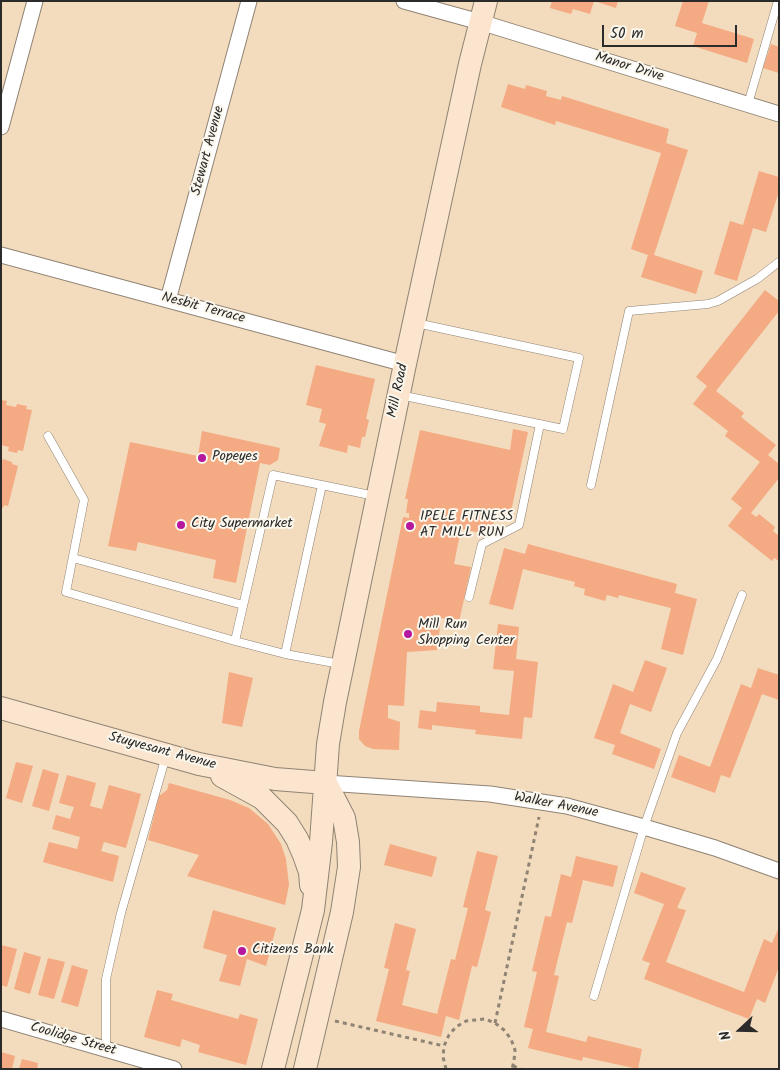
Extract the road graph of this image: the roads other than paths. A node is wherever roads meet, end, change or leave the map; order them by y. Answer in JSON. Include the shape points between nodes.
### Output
{"nodes":[{"id":1,"x":35,"y":1,"type":"edge"},
{"id":2,"x":249,"y":1,"type":"edge"},
{"id":3,"x":404,"y":1,"type":"edge"},
{"id":4,"x":778,"y":1,"type":"edge"},
{"id":5,"x":483,"y":11,"type":"edge"},
{"id":6,"x":748,"y":104,"type":"junction"},
{"id":7,"x":779,"y":114,"type":"edge"},
{"id":8,"x":1,"y":127,"type":"edge"},
{"id":9,"x":1,"y":255,"type":"edge"},
{"id":10,"x":779,"y":262,"type":"edge"},
{"id":11,"x":168,"y":300,"type":"junction"},
{"id":12,"x":414,"y":322,"type":"junction"},
{"id":13,"x":405,"y":364,"type":"junction"},
{"id":14,"x":398,"y":395,"type":"junction"},
{"id":15,"x":540,"y":424,"type":"junction"},
{"id":16,"x":48,"y":436,"type":"dead end"},
{"id":17,"x":322,"y":485,"type":"junction"},
{"id":18,"x":591,"y":485,"type":"dead end"},
{"id":19,"x":377,"y":496,"type":"junction"},
{"id":20,"x":73,"y":558,"type":"junction"},
{"id":21,"x":742,"y":595,"type":"dead end"},
{"id":22,"x":469,"y":597,"type":"dead end"},
{"id":23,"x":243,"y":605,"type":"junction"},
{"id":24,"x":235,"y":641,"type":"junction"},
{"id":25,"x":285,"y":654,"type":"junction"},
{"id":26,"x":342,"y":664,"type":"junction"},
{"id":27,"x":1,"y":708,"type":"edge"},
{"id":28,"x":166,"y":754,"type":"junction"},
{"id":29,"x":199,"y":764,"type":"junction"},
{"id":30,"x":326,"y":783,"type":"junction"},
{"id":31,"x":644,"y":827,"type":"junction"},
{"id":32,"x":779,"y":871,"type":"edge"},
{"id":33,"x":313,"y":910,"type":"junction"},
{"id":34,"x":594,"y":996,"type":"dead end"},
{"id":35,"x":1,"y":1019,"type":"edge"},
{"id":36,"x":106,"y":1049,"type":"junction"},
{"id":37,"x":174,"y":1069,"type":"edge"},
{"id":38,"x":273,"y":1069,"type":"edge"},
{"id":39,"x":305,"y":1069,"type":"edge"}],
"edges":[{"from":1,"to":8,"type":"street"},
{"from":2,"to":11,"type":"street","name":"Stewart Avenue"},
{"from":3,"to":5,"type":"street","name":"Manor Drive"},
{"from":4,"to":6,"type":"lane"},
{"from":5,"to":6,"type":"street","name":"Manor Drive"},
{"from":5,"to":12,"type":"main road","name":"Mill Road"},
{"from":6,"to":7,"type":"street","name":"Manor Drive"},
{"from":9,"to":11,"type":"street","name":"Nesbit Terrace"},
{"from":10,"to":18,"type":"lane","via":[[718,302],[629,312]]},
{"from":11,"to":13,"type":"street","name":"Nesbit Terrace"},
{"from":12,"to":13,"type":"main road","name":"Mill Road"},
{"from":12,"to":15,"type":"lane","via":[[579,358],[563,429]]},
{"from":13,"to":14,"type":"main road","name":"Mill Road"},
{"from":14,"to":15,"type":"lane"},
{"from":14,"to":19,"type":"main road","name":"Mill Road"},
{"from":15,"to":22,"type":"lane","via":[[519,524],[482,544]]},
{"from":16,"to":20,"type":"lane","via":[[84,500]]},
{"from":17,"to":19,"type":"lane"},
{"from":17,"to":23,"type":"lane","via":[[273,475]]},
{"from":17,"to":25,"type":"lane"},
{"from":19,"to":26,"type":"main road","name":"Mill Road"},
{"from":20,"to":23,"type":"lane"},
{"from":20,"to":24,"type":"lane","via":[[66,592]]},
{"from":21,"to":31,"type":"lane","via":[[717,659],[677,733]]},
{"from":23,"to":24,"type":"lane"},
{"from":24,"to":25,"type":"lane"},
{"from":25,"to":26,"type":"lane"},
{"from":26,"to":30,"type":"main road","name":"Mill Road","via":[[331,722]]},
{"from":27,"to":28,"type":"main road","name":"Stuyvesant Avenue"},
{"from":28,"to":29,"type":"main road","name":"Stuyvesant Avenue"},
{"from":28,"to":36,"type":"lane","via":[[120,913],[106,979]]},
{"from":29,"to":30,"type":"main road","name":"Stuyvesant Avenue","via":[[275,779]]},
{"from":29,"to":33,"type":"main road","via":[[262,798],[287,823],[310,872]]},
{"from":30,"to":31,"type":"street","name":"Walker Avenue","via":[[490,794],[595,813]]},
{"from":30,"to":33,"type":"main road"},
{"from":30,"to":39,"type":"main road","via":[[344,818],[349,867],[342,912]]},
{"from":31,"to":32,"type":"street","name":"Walker Avenue"},
{"from":31,"to":34,"type":"lane"},
{"from":33,"to":38,"type":"main road"},
{"from":35,"to":36,"type":"street","name":"Coolidge Street"},
{"from":36,"to":37,"type":"street","name":"Coolidge Street"}]}
